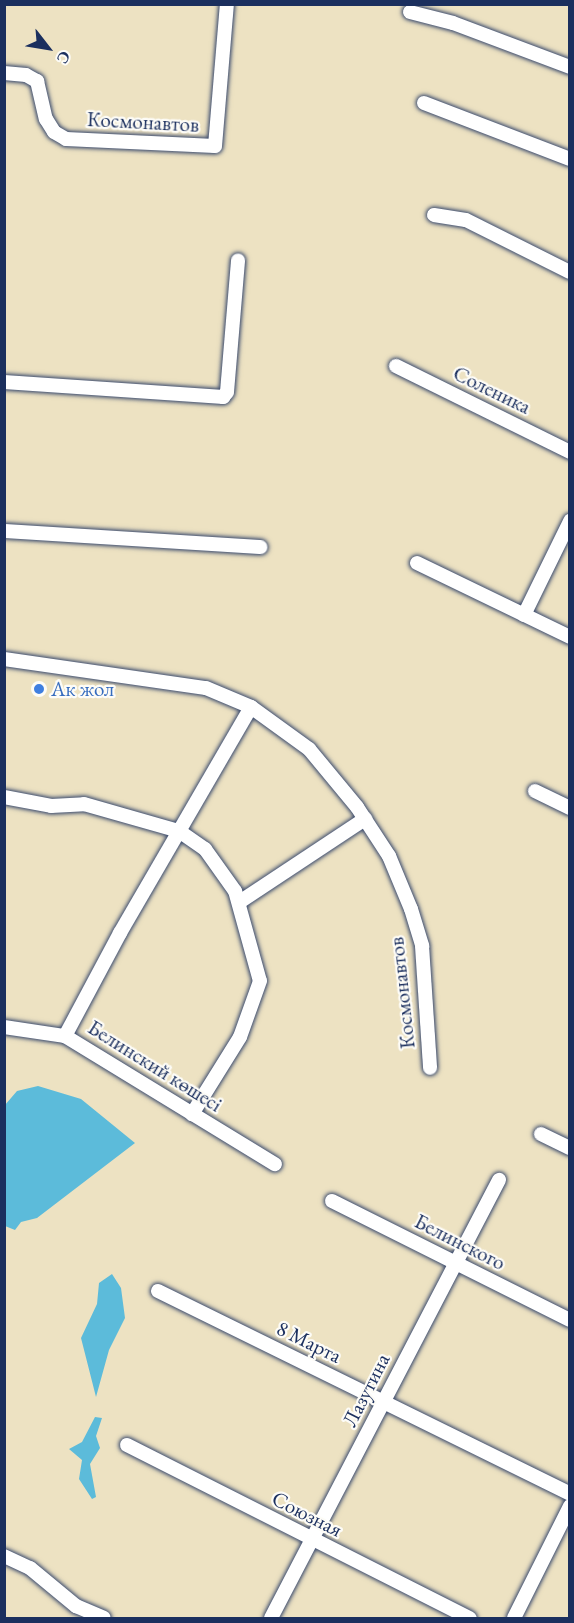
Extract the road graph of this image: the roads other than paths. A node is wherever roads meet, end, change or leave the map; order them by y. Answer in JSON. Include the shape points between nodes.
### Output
{"nodes":[{"id":1,"x":227,"y":4,"type":"edge"},
{"id":2,"x":410,"y":12,"type":"dead end"},
{"id":3,"x":570,"y":67,"type":"edge"},
{"id":4,"x":4,"y":73,"type":"edge"},
{"id":5,"x":424,"y":103,"type":"dead end"},
{"id":6,"x":570,"y":159,"type":"edge"},
{"id":7,"x":434,"y":215,"type":"dead end"},
{"id":8,"x":238,"y":260,"type":"dead end"},
{"id":9,"x":570,"y":272,"type":"edge"},
{"id":10,"x":396,"y":366,"type":"dead end"},
{"id":11,"x":4,"y":382,"type":"edge"},
{"id":12,"x":570,"y":452,"type":"edge"},
{"id":13,"x":570,"y":521,"type":"edge"},
{"id":14,"x":4,"y":531,"type":"edge"},
{"id":15,"x":261,"y":547,"type":"dead end"},
{"id":16,"x":417,"y":563,"type":"dead end"},
{"id":17,"x":524,"y":615,"type":"junction"},
{"id":18,"x":570,"y":637,"type":"edge"},
{"id":19,"x":4,"y":659,"type":"edge"},
{"id":20,"x":251,"y":707,"type":"junction"},
{"id":21,"x":535,"y":791,"type":"dead end"},
{"id":22,"x":4,"y":797,"type":"edge"},
{"id":23,"x":570,"y":808,"type":"edge"},
{"id":24,"x":365,"y":819,"type":"junction"},
{"id":25,"x":179,"y":831,"type":"junction"},
{"id":26,"x":241,"y":901,"type":"junction"},
{"id":27,"x":4,"y":1027,"type":"edge"},
{"id":28,"x":66,"y":1036,"type":"junction"},
{"id":29,"x":430,"y":1068,"type":"dead end"},
{"id":30,"x":192,"y":1114,"type":"junction"},
{"id":31,"x":541,"y":1134,"type":"dead end"},
{"id":32,"x":570,"y":1148,"type":"edge"},
{"id":33,"x":275,"y":1164,"type":"dead end"},
{"id":34,"x":499,"y":1180,"type":"dead end"},
{"id":35,"x":332,"y":1201,"type":"dead end"},
{"id":36,"x":456,"y":1263,"type":"junction"},
{"id":37,"x":158,"y":1291,"type":"dead end"},
{"id":38,"x":570,"y":1320,"type":"edge"},
{"id":39,"x":384,"y":1402,"type":"junction"},
{"id":40,"x":127,"y":1445,"type":"dead end"},
{"id":41,"x":570,"y":1494,"type":"edge"},
{"id":42,"x":570,"y":1506,"type":"edge"},
{"id":43,"x":312,"y":1540,"type":"junction"},
{"id":44,"x":4,"y":1556,"type":"edge"},
{"id":45,"x":72,"y":1612,"type":"edge"},
{"id":46,"x":104,"y":1618,"type":"edge"},
{"id":47,"x":271,"y":1618,"type":"edge"},
{"id":48,"x":470,"y":1618,"type":"edge"},
{"id":49,"x":514,"y":1618,"type":"edge"}],
"edges":[{"from":1,"to":4,"type":"street","name":"Космонавтов","via":[[215,146],[66,139],[54,132],[46,119],[37,81],[26,75]]},
{"from":2,"to":3,"type":"street","via":[[453,23]]},
{"from":5,"to":6,"type":"street"},
{"from":7,"to":9,"type":"street","via":[[466,220]]},
{"from":8,"to":11,"type":"street","via":[[227,392],[223,397]]},
{"from":10,"to":12,"type":"street","name":"Соленика"},
{"from":13,"to":17,"type":"street"},
{"from":14,"to":15,"type":"street"},
{"from":16,"to":17,"type":"street"},
{"from":17,"to":18,"type":"street"},
{"from":19,"to":20,"type":"street","name":"Космонавтов","via":[[206,688]]},
{"from":20,"to":24,"type":"street","name":"Космонавтов","via":[[309,749]]},
{"from":20,"to":25,"type":"street"},
{"from":21,"to":23,"type":"street"},
{"from":22,"to":25,"type":"street","via":[[51,806],[84,804]]},
{"from":24,"to":26,"type":"street"},
{"from":24,"to":29,"type":"street","name":"Космонавтов","via":[[389,856],[422,946]]},
{"from":25,"to":26,"type":"street","via":[[205,849]]},
{"from":25,"to":28,"type":"street"},
{"from":26,"to":30,"type":"street","via":[[259,969],[258,991],[240,1037]]},
{"from":27,"to":28,"type":"street","name":"Белинский көшесі"},
{"from":28,"to":30,"type":"street","name":"Белинский көшесі"},
{"from":30,"to":33,"type":"street","name":"Белинский көшесі"},
{"from":31,"to":32,"type":"street"},
{"from":34,"to":36,"type":"street","name":"Лазутина"},
{"from":35,"to":36,"type":"street","name":"Белинского"},
{"from":36,"to":38,"type":"street","name":"Белинского"},
{"from":36,"to":39,"type":"street","name":"Лазутина"},
{"from":37,"to":39,"type":"street","name":"8 Марта"},
{"from":39,"to":41,"type":"street","name":"8 Марта"},
{"from":39,"to":43,"type":"street","name":"Лазутина"},
{"from":40,"to":43,"type":"street","name":"Союзная"},
{"from":42,"to":49,"type":"street"},
{"from":43,"to":47,"type":"street","name":"Лазутина"},
{"from":43,"to":48,"type":"street","name":"Союзная"},
{"from":44,"to":45,"type":"street","via":[[30,1568]]},
{"from":45,"to":46,"type":"street"}]}
